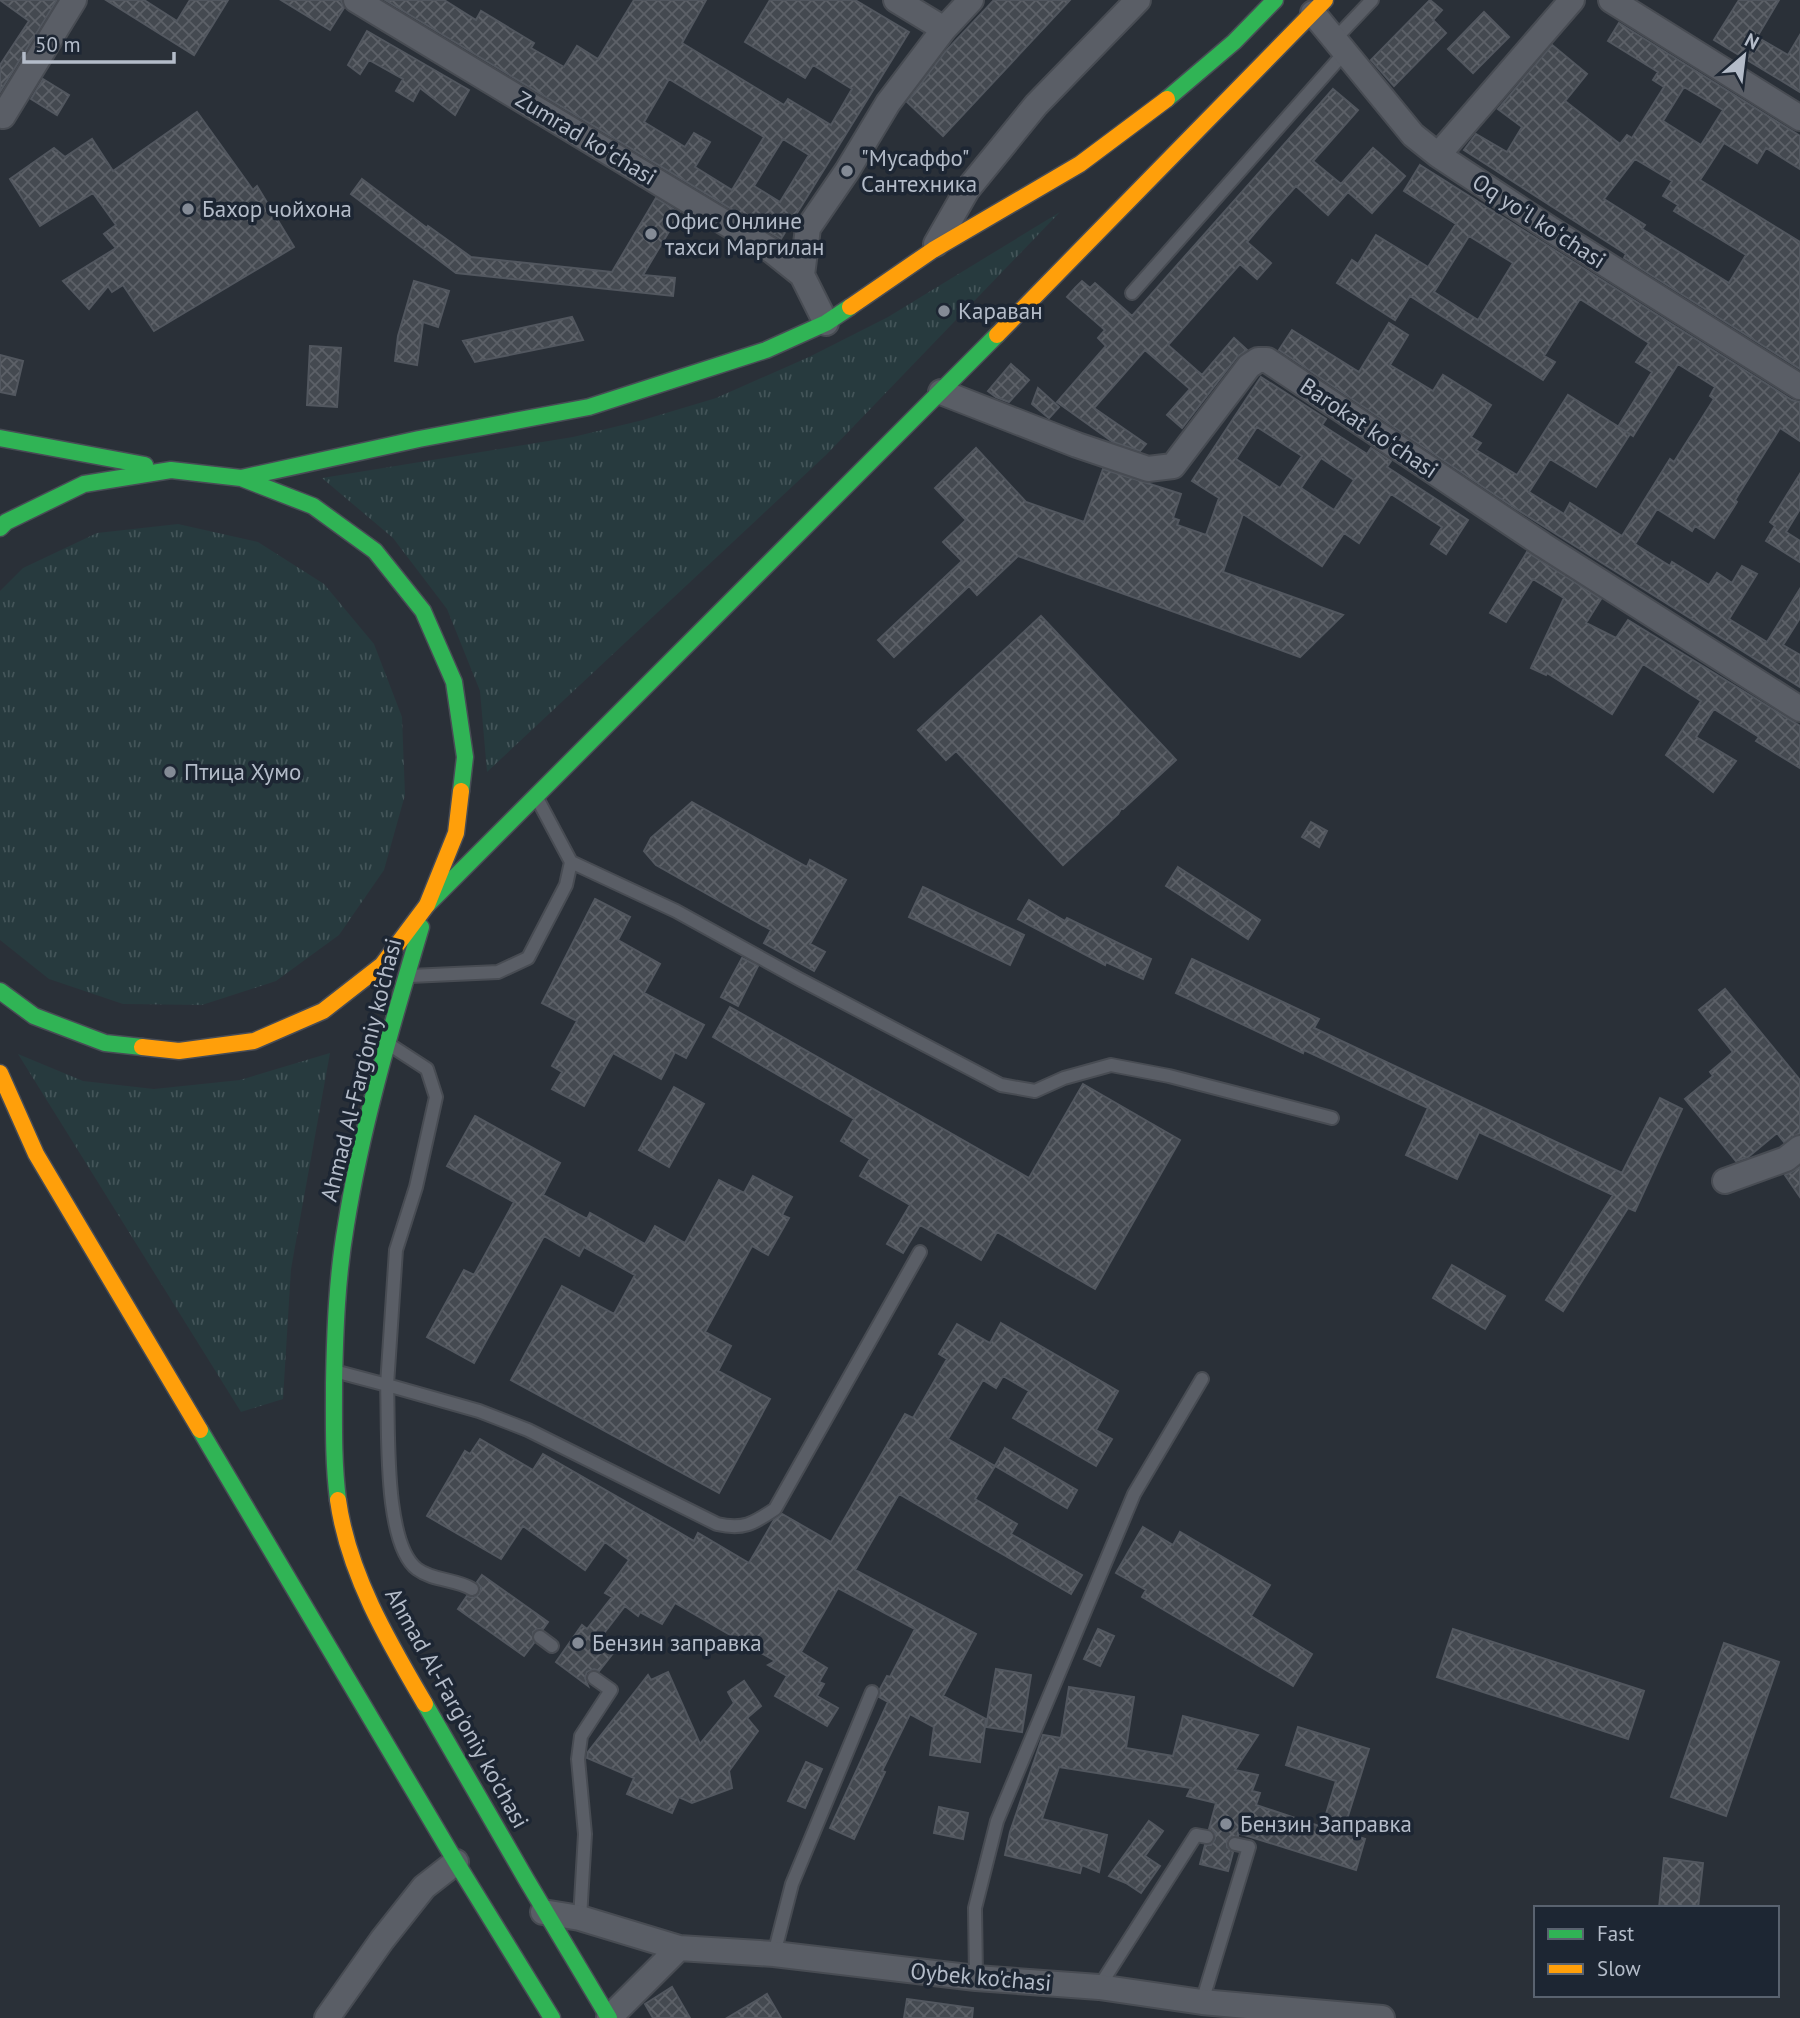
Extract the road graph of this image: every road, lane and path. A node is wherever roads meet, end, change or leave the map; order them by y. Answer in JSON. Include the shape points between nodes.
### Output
{"nodes":[{"id":1,"x":74,"y":0,"type":"edge"},
{"id":2,"x":356,"y":0,"type":"edge"},
{"id":3,"x":896,"y":0,"type":"edge"},
{"id":4,"x":971,"y":0,"type":"edge"},
{"id":5,"x":1138,"y":0,"type":"edge"},
{"id":6,"x":1275,"y":0,"type":"edge"},
{"id":7,"x":1372,"y":0,"type":"edge"},
{"id":8,"x":1572,"y":0,"type":"edge"},
{"id":9,"x":1611,"y":0,"type":"edge"},
{"id":10,"x":1319,"y":6,"type":"edge"},
{"id":11,"x":944,"y":29,"type":"junction"},
{"id":12,"x":1340,"y":46,"type":"junction"},
{"id":13,"x":0,"y":114,"type":"edge"},
{"id":14,"x":1800,"y":118,"type":"edge"},
{"id":15,"x":1438,"y":155,"type":"junction"},
{"id":16,"x":933,"y":250,"type":"junction"},
{"id":17,"x":802,"y":275,"type":"junction"},
{"id":18,"x":1132,"y":293,"type":"dead end"},
{"id":19,"x":826,"y":323,"type":"junction"},
{"id":20,"x":1800,"y":387,"type":"edge"},
{"id":21,"x":941,"y":392,"type":"junction"},
{"id":22,"x":0,"y":438,"type":"edge"},
{"id":23,"x":171,"y":470,"type":"junction"},
{"id":24,"x":241,"y":478,"type":"junction"},
{"id":25,"x":0,"y":528,"type":"edge"},
{"id":26,"x":1800,"y":709,"type":"edge"},
{"id":27,"x":536,"y":797,"type":"junction"},
{"id":28,"x":571,"y":862,"type":"junction"},
{"id":29,"x":427,"y":905,"type":"junction"},
{"id":30,"x":406,"y":976,"type":"junction"},
{"id":31,"x":0,"y":991,"type":"edge"},
{"id":32,"x":386,"y":1042,"type":"junction"},
{"id":33,"x":0,"y":1073,"type":"edge"},
{"id":34,"x":0,"y":1100,"type":"edge"},
{"id":35,"x":1332,"y":1118,"type":"dead end"},
{"id":36,"x":1800,"y":1148,"type":"edge"},
{"id":37,"x":36,"y":1154,"type":"junction"},
{"id":38,"x":1725,"y":1181,"type":"dead end"},
{"id":39,"x":920,"y":1252,"type":"dead end"},
{"id":40,"x":334,"y":1371,"type":"junction"},
{"id":41,"x":1202,"y":1379,"type":"dead end"},
{"id":42,"x":387,"y":1385,"type":"junction"},
{"id":43,"x":472,"y":1589,"type":"dead end"},
{"id":44,"x":540,"y":1637,"type":"dead end"},
{"id":45,"x":552,"y":1646,"type":"dead end"},
{"id":46,"x":594,"y":1678,"type":"dead end"},
{"id":47,"x":872,"y":1692,"type":"dead end"},
{"id":48,"x":1207,"y":1837,"type":"dead end"},
{"id":49,"x":1236,"y":1844,"type":"dead end"},
{"id":50,"x":456,"y":1861,"type":"junction"},
{"id":51,"x":543,"y":1912,"type":"junction"},
{"id":52,"x":580,"y":1918,"type":"junction"},
{"id":53,"x":679,"y":1948,"type":"junction"},
{"id":54,"x":774,"y":1954,"type":"junction"},
{"id":55,"x":976,"y":1978,"type":"junction"},
{"id":56,"x":1099,"y":1987,"type":"junction"},
{"id":57,"x":1202,"y":2002,"type":"junction"},
{"id":58,"x":327,"y":2018,"type":"edge"},
{"id":59,"x":552,"y":2018,"type":"edge"},
{"id":60,"x":609,"y":2018,"type":"edge"},
{"id":61,"x":1382,"y":2018,"type":"edge"}],
"edges":[{"from":1,"to":13,"type":"street","via":[[3,116]]},
{"from":2,"to":17,"type":"street","name":"Zumrad koʻchasi","via":[[772,251]]},
{"from":3,"to":11,"type":"street"},
{"from":4,"to":11,"type":"street"},
{"from":5,"to":16,"type":"street","via":[[1036,105],[967,190]]},
{"from":6,"to":16,"type":"main road","via":[[1172,95],[1080,164]]},
{"from":7,"to":12,"type":"lane"},
{"from":8,"to":15,"type":"street"},
{"from":9,"to":14,"type":"street"},
{"from":10,"to":12,"type":"street","name":"Oq yoʻl koʻchasi"},
{"from":10,"to":21,"type":"main road"},
{"from":11,"to":17,"type":"street","via":[[888,103],[808,228]]},
{"from":12,"to":15,"type":"street","name":"Oq yoʻl koʻchasi","via":[[1413,135]]},
{"from":12,"to":18,"type":"lane"},
{"from":15,"to":20,"type":"street","name":"Oq yoʻl koʻchasi"},
{"from":16,"to":19,"type":"main road"},
{"from":17,"to":19,"type":"street","name":"Zumrad koʻchasi"},
{"from":19,"to":24,"type":"main road","via":[[766,350],[589,407]]},
{"from":21,"to":26,"type":"street","name":"Barokat koʻchasi","via":[[1148,469],[1174,466],[1249,366],[1267,360],[1542,545]]},
{"from":21,"to":27,"type":"main road"},
{"from":22,"to":23,"type":"main road"},
{"from":23,"to":24,"type":"main road"},
{"from":23,"to":25,"type":"main road","via":[[85,484]]},
{"from":24,"to":29,"type":"main road","via":[[313,506],[375,551],[423,611],[454,682],[465,757],[456,834]]},
{"from":27,"to":28,"type":"lane"},
{"from":27,"to":29,"type":"main road"},
{"from":28,"to":30,"type":"lane","via":[[566,885],[528,958],[498,972]]},
{"from":28,"to":35,"type":"lane","via":[[676,911],[1001,1085],[1035,1091],[1111,1065]]},
{"from":29,"to":30,"type":"main road","name":"Ahmad Al-Farg'oniy ko'chasi"},
{"from":29,"to":31,"type":"main road","via":[[382,965],[343,996],[323,1011],[254,1041],[179,1051],[105,1043],[34,1016]]},
{"from":30,"to":32,"type":"main road","name":"Ahmad Al-Farg'oniy ko'chasi"},
{"from":32,"to":40,"type":"main road","name":"Ahmad Al-Farg'oniy ko'chasi","via":[[349,1202]]},
{"from":32,"to":42,"type":"lane","via":[[427,1069],[436,1097],[396,1250]]},
{"from":33,"to":37,"type":"main road"},
{"from":34,"to":37,"type":"main road"},
{"from":36,"to":38,"type":"street","via":[[1786,1159]]},
{"from":37,"to":50,"type":"main road"},
{"from":39,"to":42,"type":"lane","via":[[775,1509],[755,1523],[735,1529],[528,1430]]},
{"from":40,"to":42,"type":"lane"},
{"from":40,"to":51,"type":"main road","name":"Ahmad Al-Farg'oniy ko'chasi","via":[[334,1468],[342,1523],[360,1576],[397,1655]]},
{"from":41,"to":55,"type":"lane","via":[[1134,1494],[996,1821],[975,1908]]},
{"from":42,"to":43,"type":"lane","via":[[392,1510],[403,1552],[416,1569]]},
{"from":44,"to":45,"type":"lane"},
{"from":46,"to":52,"type":"lane","via":[[611,1690],[581,1736],[578,1759],[585,1834]]},
{"from":47,"to":54,"type":"lane","via":[[792,1884]]},
{"from":48,"to":56,"type":"lane","via":[[1196,1835]]},
{"from":49,"to":57,"type":"lane","via":[[1249,1847]]},
{"from":50,"to":58,"type":"street","via":[[424,1887]]},
{"from":50,"to":59,"type":"main road"},
{"from":51,"to":52,"type":"street","name":"Oybek ko'chasi"},
{"from":51,"to":60,"type":"main road","name":"Ahmad Al-Farg'oniy ko'chasi"},
{"from":52,"to":53,"type":"street","name":"Oybek ko'chasi"},
{"from":53,"to":54,"type":"street","name":"Oybek ko'chasi"},
{"from":53,"to":60,"type":"street"},
{"from":54,"to":55,"type":"street","name":"Oybek ko'chasi"},
{"from":55,"to":56,"type":"street","name":"Oybek ko'chasi"},
{"from":56,"to":57,"type":"street","name":"Oybek ko'chasi"},
{"from":57,"to":61,"type":"street","name":"Oybek ko'chasi"}]}
